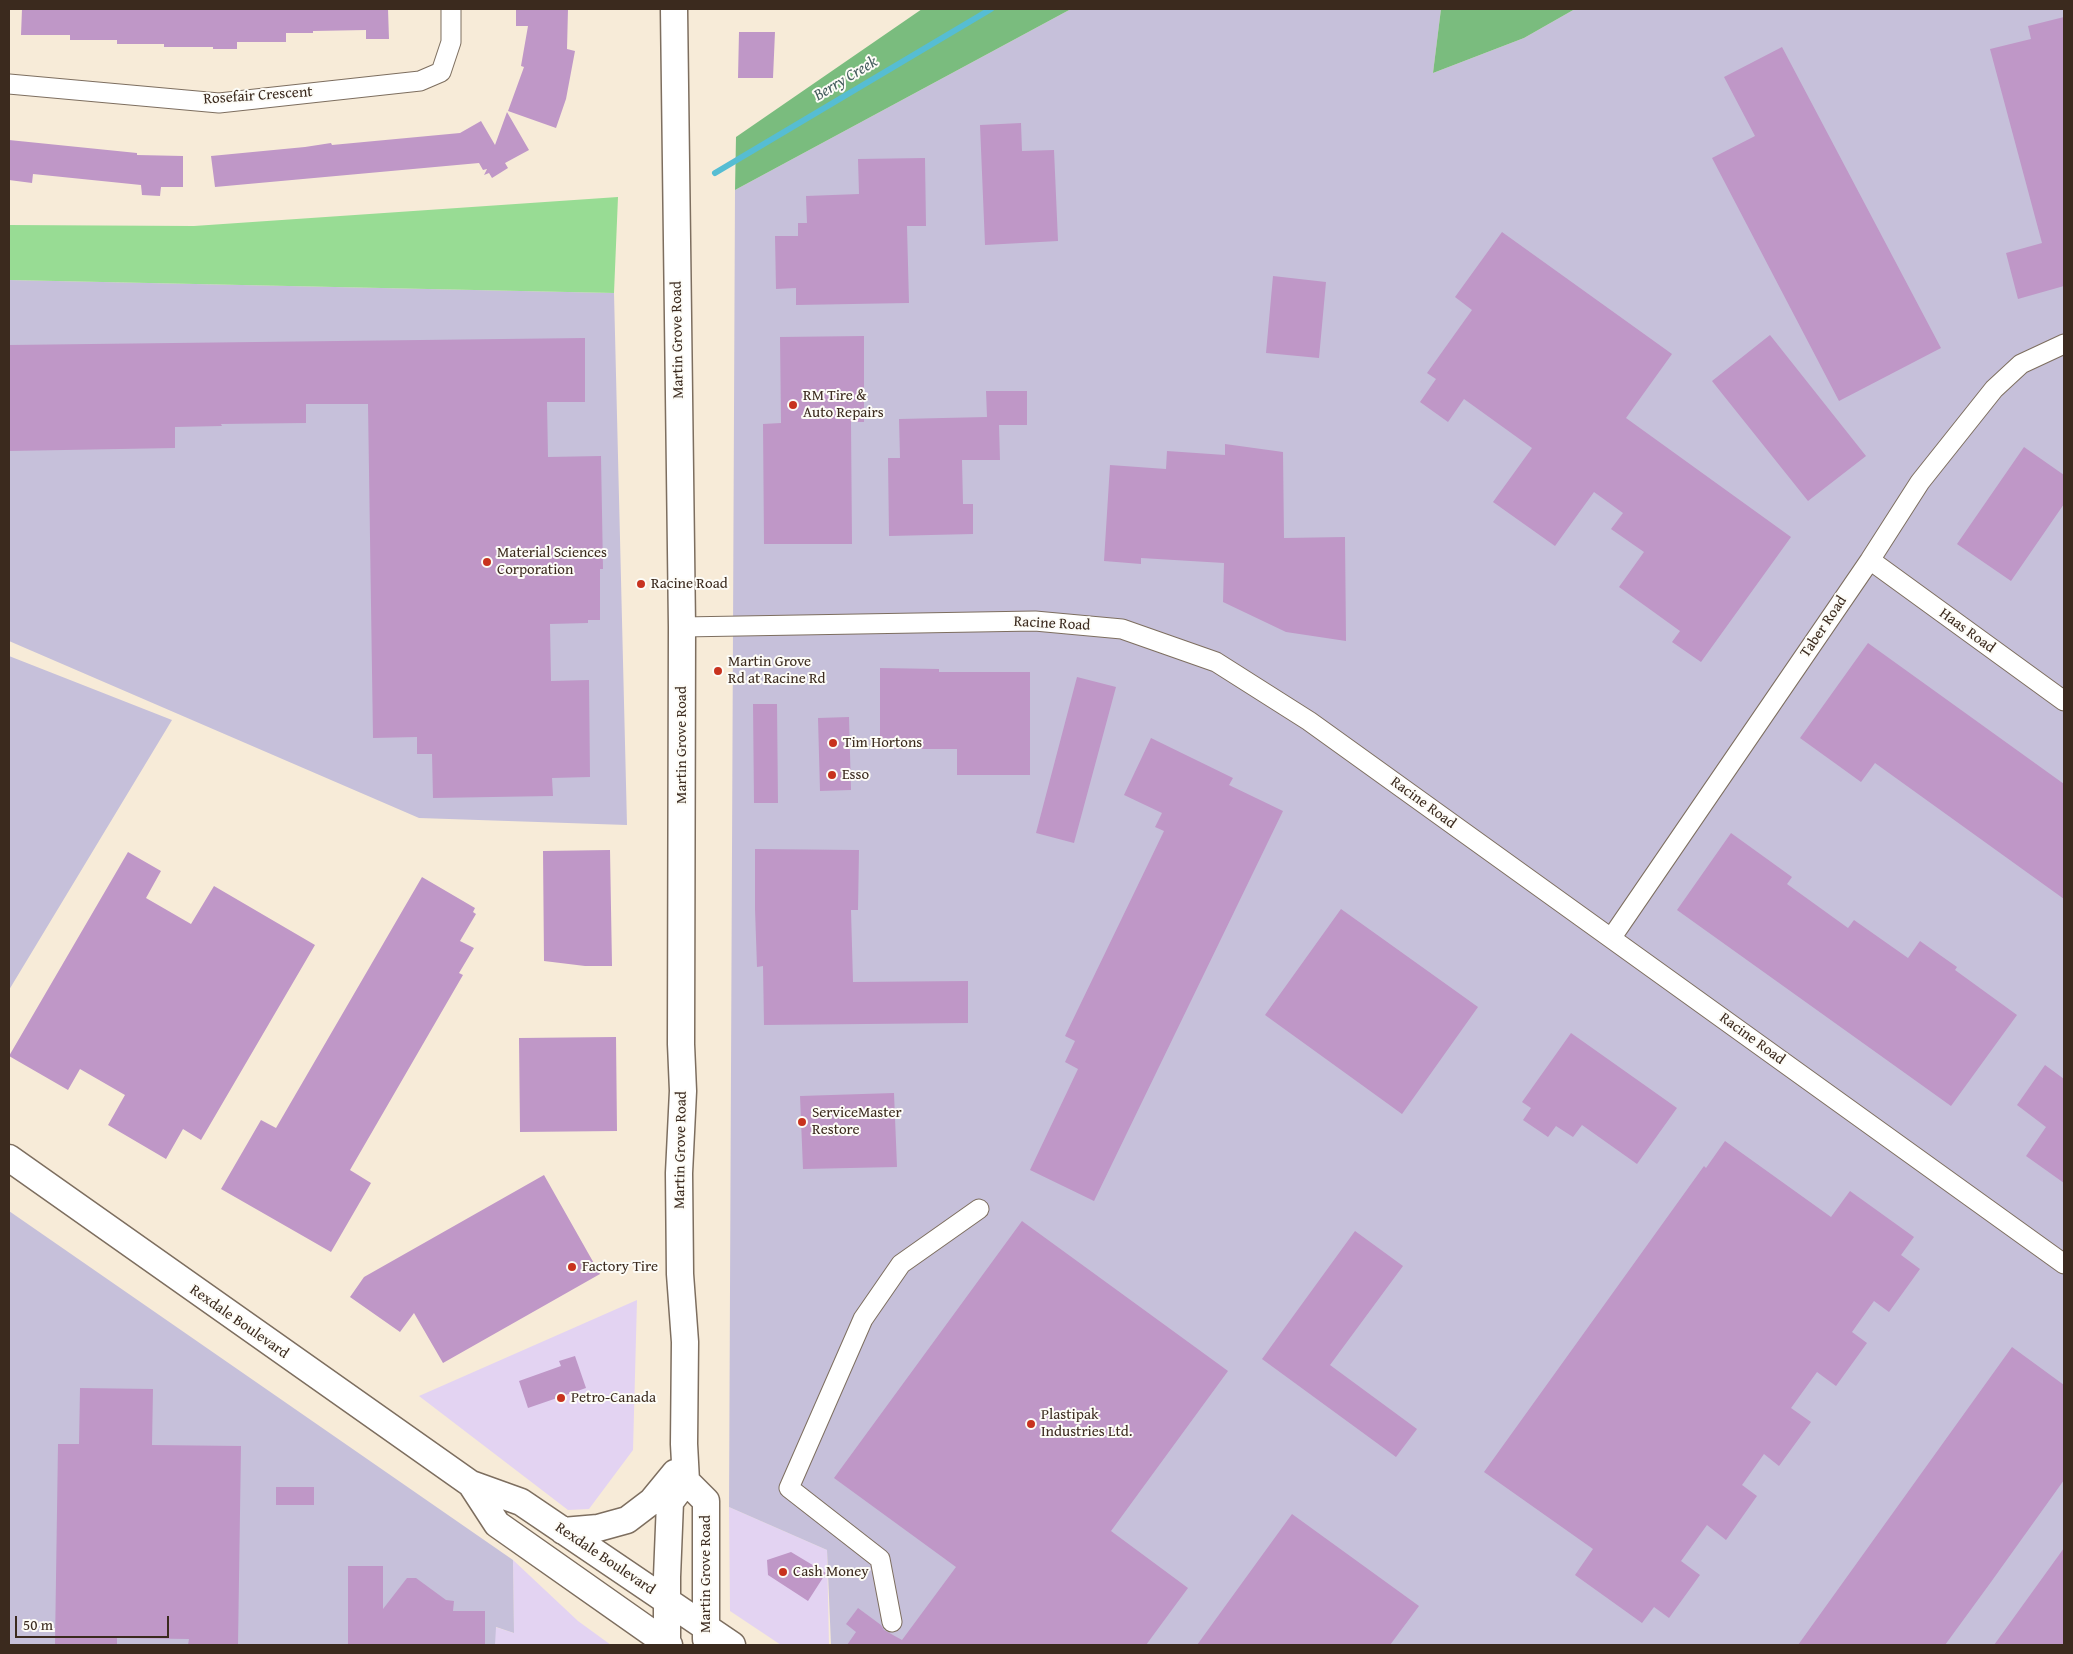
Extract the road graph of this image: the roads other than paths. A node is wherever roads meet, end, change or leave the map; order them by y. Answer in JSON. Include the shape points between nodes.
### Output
{"nodes":[{"id":1,"x":451,"y":9,"type":"edge"},
{"id":2,"x":674,"y":9,"type":"edge"},
{"id":3,"x":9,"y":84,"type":"edge"},
{"id":4,"x":2064,"y":344,"type":"edge"},
{"id":5,"x":1870,"y":560,"type":"junction"},
{"id":6,"x":682,"y":627,"type":"junction"},
{"id":7,"x":2064,"y":701,"type":"edge"},
{"id":8,"x":1612,"y":938,"type":"junction"},
{"id":9,"x":9,"y":1158,"type":"edge"},
{"id":10,"x":979,"y":1208,"type":"dead end"},
{"id":11,"x":2064,"y":1264,"type":"edge"},
{"id":12,"x":685,"y":1471,"type":"junction"},
{"id":13,"x":471,"y":1484,"type":"junction"},
{"id":14,"x":563,"y":1531,"type":"junction"},
{"id":15,"x":667,"y":1600,"type":"junction"},
{"id":16,"x":892,"y":1622,"type":"dead end"},
{"id":17,"x":706,"y":1636,"type":"edge"},
{"id":18,"x":667,"y":1645,"type":"edge"},
{"id":19,"x":732,"y":1645,"type":"edge"}],
"edges":[{"from":1,"to":3,"type":"street","name":"Rosefair Crescent","via":[[451,42],[441,72],[420,81],[219,103]]},
{"from":2,"to":6,"type":"main road","name":"Martin Grove Road"},
{"from":4,"to":5,"type":"street","name":"Taber Road","via":[[2021,364],[1994,389],[1920,482]]},
{"from":5,"to":7,"type":"street","name":"Haas Road"},
{"from":5,"to":8,"type":"street","name":"Taber Road"},
{"from":6,"to":8,"type":"street","name":"Racine Road","via":[[1035,621],[1122,629],[1216,662],[1309,721]]},
{"from":6,"to":12,"type":"main road","name":"Martin Grove Road","via":[[683,1091],[679,1173],[680,1274],[685,1342]]},
{"from":8,"to":11,"type":"street","name":"Racine Road"},
{"from":9,"to":13,"type":"main road","name":"Rexdale Boulevard"},
{"from":10,"to":16,"type":"street","via":[[901,1264],[863,1319],[789,1488],[880,1559]]},
{"from":12,"to":14,"type":"main road","via":[[627,1520],[598,1528]]},
{"from":12,"to":15,"type":"main road","via":[[670,1502]]},
{"from":12,"to":17,"type":"main road","name":"Martin Grove Road","via":[[706,1501]]},
{"from":13,"to":14,"type":"main road","name":"Rexdale Boulevard","via":[[521,1502]]},
{"from":13,"to":18,"type":"main road","name":"Rexdale Boulevard","via":[[497,1524]]},
{"from":14,"to":15,"type":"main road","name":"Rexdale Boulevard"},
{"from":15,"to":17,"type":"main road","name":"Rexdale Boulevard"},
{"from":15,"to":18,"type":"main road"},
{"from":17,"to":19,"type":"main road","name":"Rexdale Boulevard"}]}
